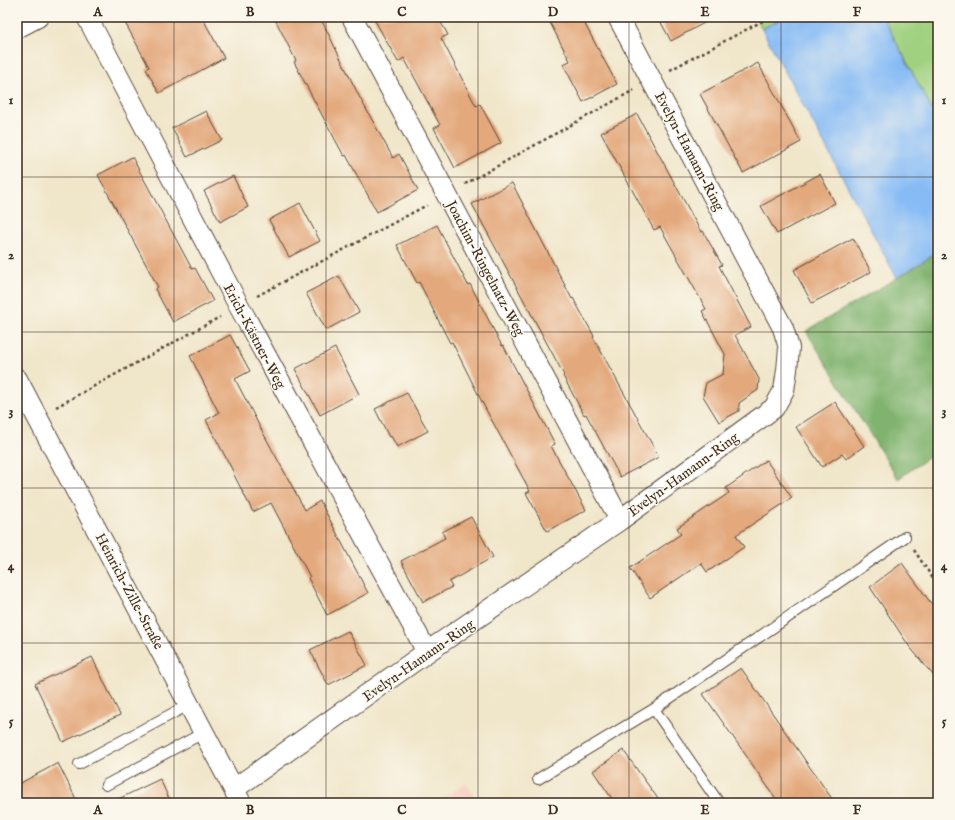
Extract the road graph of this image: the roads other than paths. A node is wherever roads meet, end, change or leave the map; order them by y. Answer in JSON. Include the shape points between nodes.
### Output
{"nodes":[{"id":1,"x":38,"y":17,"type":"edge"},
{"id":2,"x":87,"y":17,"type":"edge"},
{"id":3,"x":352,"y":17,"type":"edge"},
{"id":4,"x":618,"y":17,"type":"edge"},
{"id":5,"x":17,"y":28,"type":"edge"},
{"id":6,"x":17,"y":379,"type":"edge"},
{"id":7,"x":620,"y":520,"type":"junction"},
{"id":8,"x":904,"y":537,"type":"road end"},
{"id":9,"x":428,"y":652,"type":"junction"},
{"id":10,"x":190,"y":704,"type":"junction"},
{"id":11,"x":654,"y":709,"type":"junction"},
{"id":12,"x":205,"y":732,"type":"junction"},
{"id":13,"x":79,"y":764,"type":"dead end"},
{"id":14,"x":538,"y":780,"type":"dead end"},
{"id":15,"x":106,"y":785,"type":"dead end"},
{"id":16,"x":238,"y":796,"type":"edge"},
{"id":17,"x":719,"y":803,"type":"edge"}],
"edges":[{"from":1,"to":5,"type":"street"},
{"from":2,"to":9,"type":"street","name":"Erich-Kästner-Weg","via":[[239,306]]},
{"from":3,"to":7,"type":"street","name":"Joachim-Ringelnatz-Weg"},
{"from":4,"to":7,"type":"street","name":"Evelyn-Hamann-Ring","via":[[783,328],[789,348],[784,390],[774,408]]},
{"from":6,"to":10,"type":"street","name":"Heinrich-Zille-Straße"},
{"from":7,"to":9,"type":"street","name":"Evelyn-Hamann-Ring"},
{"from":8,"to":11,"type":"lane"},
{"from":9,"to":16,"type":"street","name":"Evelyn-Hamann-Ring"},
{"from":10,"to":12,"type":"street","name":"Heinrich-Zille-Straße"},
{"from":10,"to":13,"type":"lane"},
{"from":11,"to":14,"type":"lane"},
{"from":11,"to":17,"type":"lane"},
{"from":12,"to":15,"type":"lane"},
{"from":12,"to":16,"type":"street","name":"Heinrich-Zille-Straße"}]}
